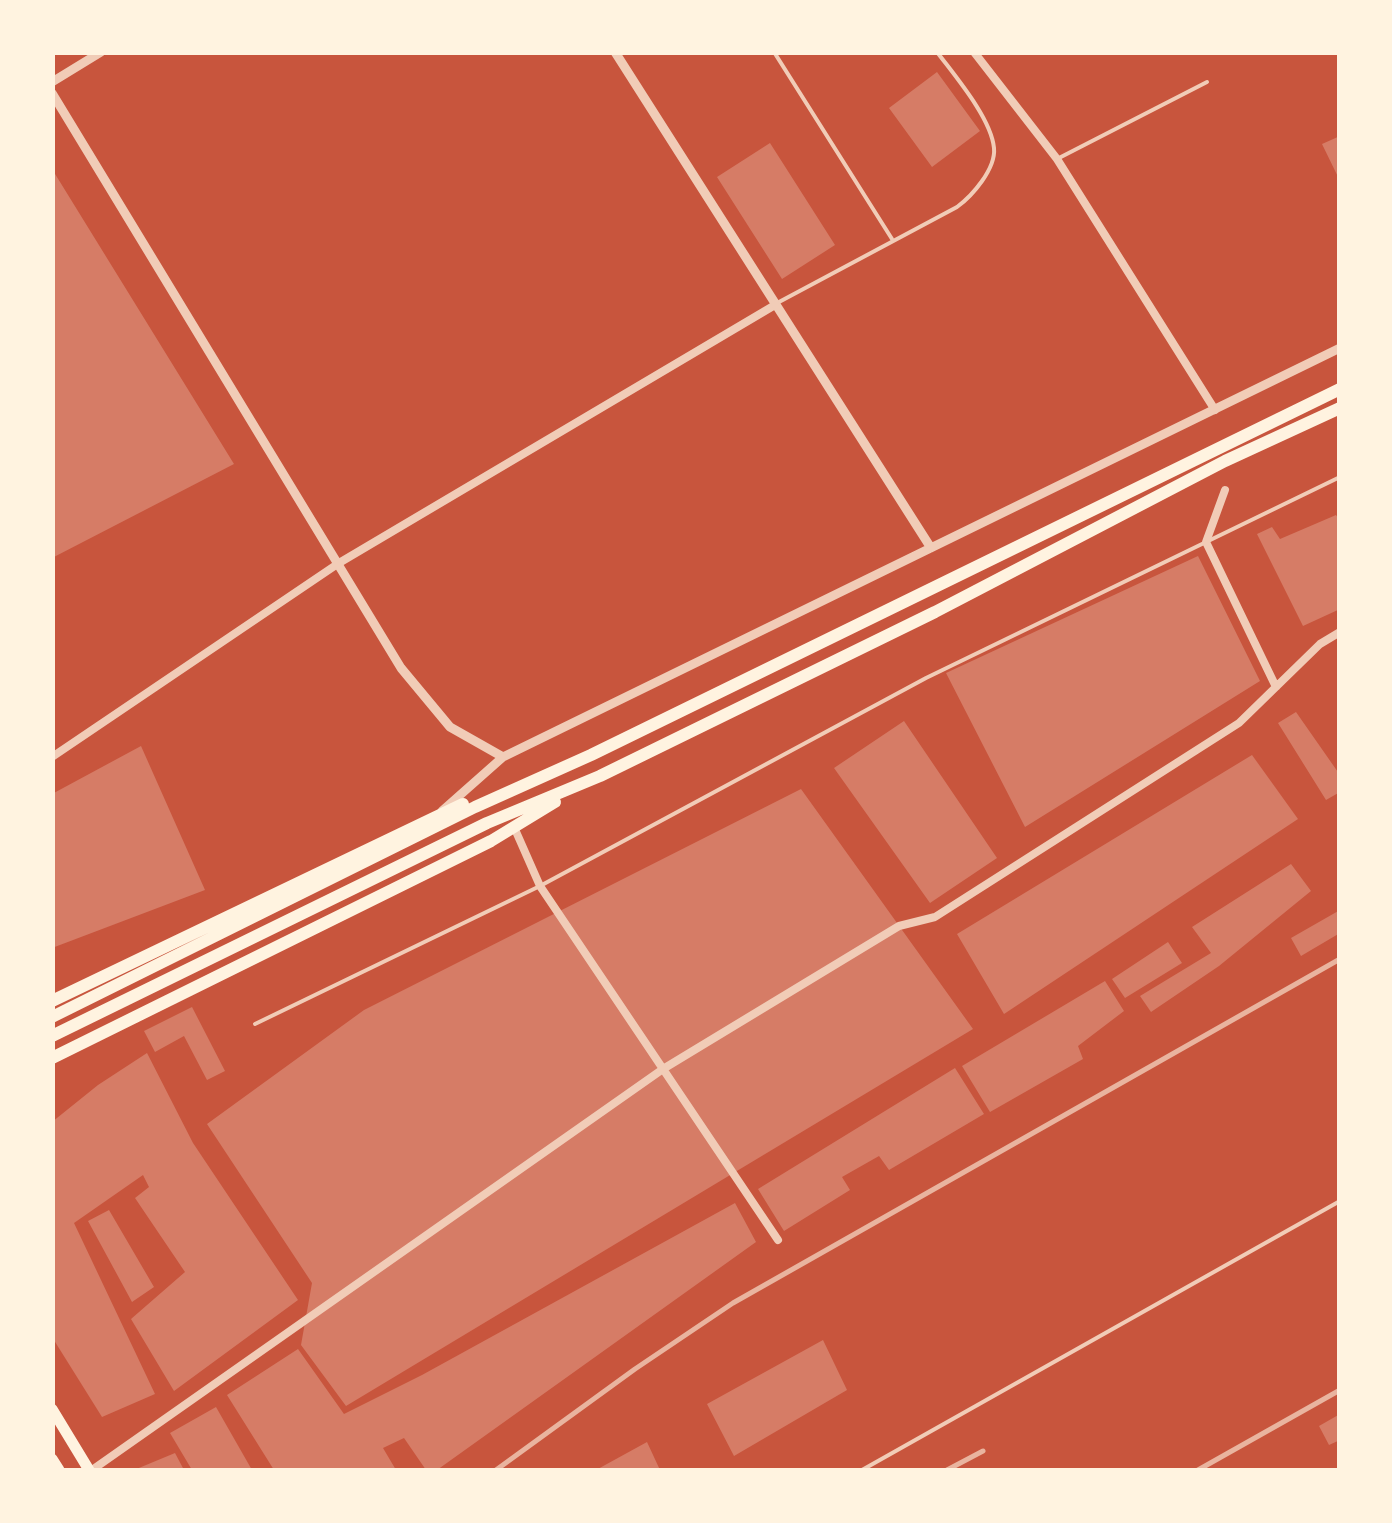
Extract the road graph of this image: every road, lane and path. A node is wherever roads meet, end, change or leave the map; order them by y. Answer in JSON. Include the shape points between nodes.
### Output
{"nodes":[{"id":1,"x":100,"y":52,"type":"edge"},
{"id":2,"x":616,"y":52,"type":"edge"},
{"id":3,"x":774,"y":52,"type":"edge"},
{"id":4,"x":937,"y":52,"type":"edge"},
{"id":5,"x":974,"y":52,"type":"edge"},
{"id":6,"x":52,"y":82,"type":"edge"},
{"id":7,"x":1207,"y":82,"type":"dead end"},
{"id":8,"x":52,"y":93,"type":"edge"},
{"id":9,"x":1058,"y":159,"type":"junction"},
{"id":10,"x":893,"y":240,"type":"junction"},
{"id":11,"x":775,"y":305,"type":"junction"},
{"id":12,"x":1340,"y":348,"type":"edge"},
{"id":13,"x":1340,"y":389,"type":"edge"},
{"id":14,"x":1340,"y":408,"type":"edge"},
{"id":15,"x":1215,"y":410,"type":"junction"},
{"id":16,"x":1340,"y":477,"type":"edge"},
{"id":17,"x":1225,"y":490,"type":"dead end"},
{"id":18,"x":1206,"y":542,"type":"junction"},
{"id":19,"x":932,"y":548,"type":"junction"},
{"id":20,"x":339,"y":563,"type":"junction"},
{"id":21,"x":1340,"y":632,"type":"edge"},
{"id":22,"x":1276,"y":687,"type":"junction"},
{"id":23,"x":592,"y":755,"type":"junction"},
{"id":24,"x":52,"y":757,"type":"edge"},
{"id":25,"x":503,"y":757,"type":"junction"},
{"id":26,"x":600,"y":776,"type":"junction"},
{"id":27,"x":438,"y":814,"type":"junction"},
{"id":28,"x":514,"y":826,"type":"junction"},
{"id":29,"x":540,"y":886,"type":"junction"},
{"id":30,"x":52,"y":1001,"type":"edge"},
{"id":31,"x":52,"y":1017,"type":"edge"},
{"id":32,"x":254,"y":1024,"type":"dead end"},
{"id":33,"x":52,"y":1036,"type":"edge"},
{"id":34,"x":52,"y":1058,"type":"edge"},
{"id":35,"x":663,"y":1068,"type":"junction"},
{"id":36,"x":1340,"y":1201,"type":"edge"},
{"id":37,"x":778,"y":1240,"type":"dead end"},
{"id":38,"x":52,"y":1409,"type":"edge"},
{"id":39,"x":52,"y":1458,"type":"edge"},
{"id":40,"x":59,"y":1470,"type":"edge"},
{"id":41,"x":90,"y":1470,"type":"edge"},
{"id":42,"x":862,"y":1470,"type":"edge"}],
"edges":[{"from":1,"to":6,"type":"street"},
{"from":2,"to":11,"type":"street"},
{"from":3,"to":10,"type":"lane"},
{"from":4,"to":10,"type":"lane","via":[[982,118],[994,148],[990,166],[969,198]]},
{"from":5,"to":9,"type":"street"},
{"from":7,"to":9,"type":"lane"},
{"from":8,"to":20,"type":"street"},
{"from":9,"to":15,"type":"street"},
{"from":10,"to":11,"type":"lane"},
{"from":11,"to":19,"type":"street"},
{"from":11,"to":20,"type":"street"},
{"from":12,"to":15,"type":"street"},
{"from":13,"to":23,"type":"highway"},
{"from":14,"to":26,"type":"highway"},
{"from":15,"to":19,"type":"street"},
{"from":16,"to":18,"type":"lane"},
{"from":17,"to":18,"type":"street"},
{"from":18,"to":22,"type":"street"},
{"from":18,"to":29,"type":"lane","via":[[926,678]]},
{"from":19,"to":25,"type":"street"},
{"from":20,"to":24,"type":"street"},
{"from":20,"to":25,"type":"street","via":[[401,668],[450,727]]},
{"from":21,"to":22,"type":"street"},
{"from":22,"to":35,"type":"street","via":[[1239,723],[935,917],[899,926]]},
{"from":23,"to":27,"type":"highway"},
{"from":23,"to":31,"type":"highway"},
{"from":25,"to":27,"type":"street"},
{"from":26,"to":28,"type":"highway"},
{"from":26,"to":33,"type":"highway","via":[[487,823]]},
{"from":27,"to":30,"type":"highway"},
{"from":28,"to":29,"type":"street"},
{"from":28,"to":34,"type":"highway"},
{"from":29,"to":32,"type":"lane"},
{"from":29,"to":35,"type":"street"},
{"from":35,"to":37,"type":"street"},
{"from":35,"to":41,"type":"street"},
{"from":36,"to":42,"type":"lane"},
{"from":38,"to":41,"type":"main road"},
{"from":39,"to":40,"type":"main road"}]}
